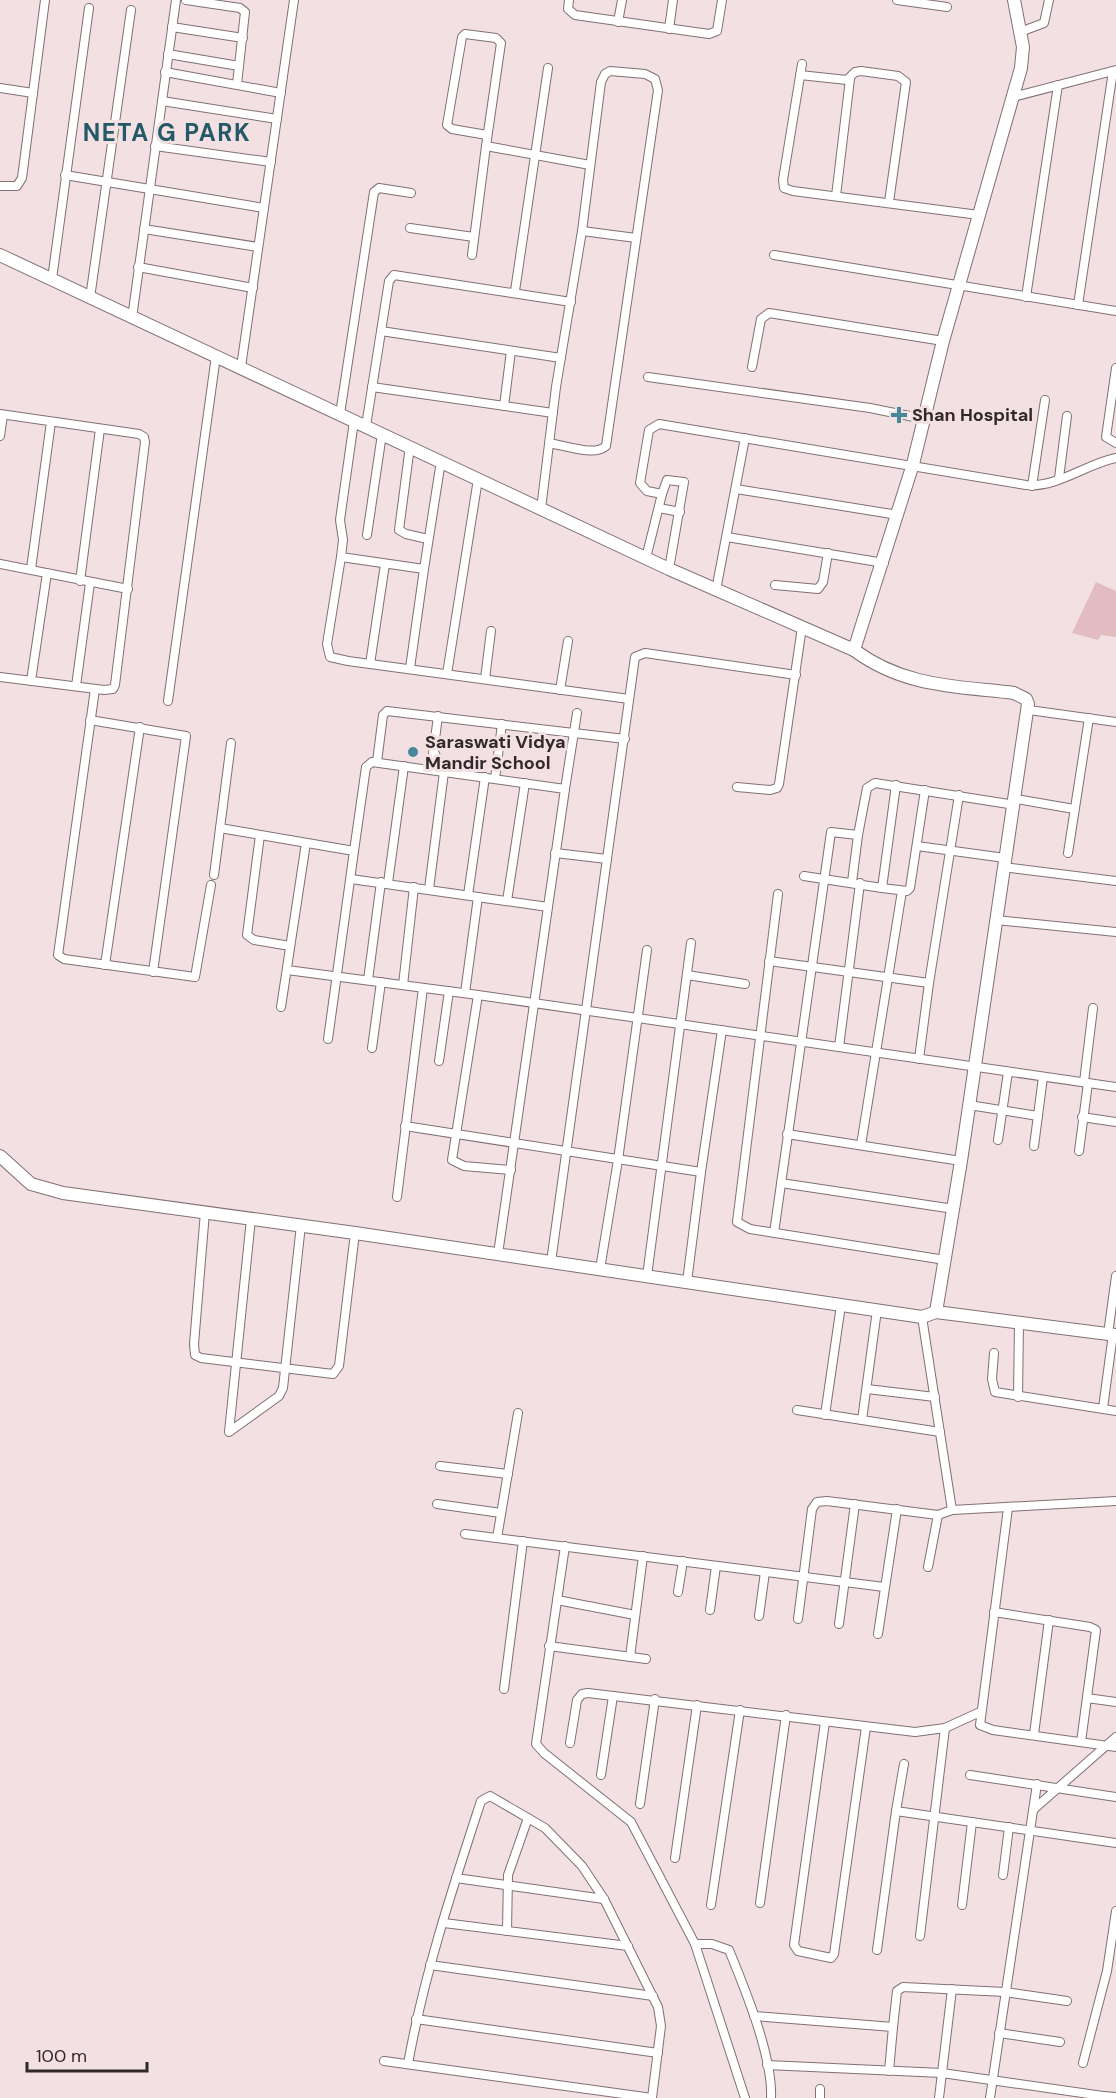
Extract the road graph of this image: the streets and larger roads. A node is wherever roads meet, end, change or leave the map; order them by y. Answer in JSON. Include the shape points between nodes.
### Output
{"nodes":[{"id":1,"x":45,"y":0,"type":"edge"},
{"id":2,"x":176,"y":0,"type":"edge"},
{"id":3,"x":186,"y":0,"type":"edge"},
{"id":4,"x":294,"y":0,"type":"edge"},
{"id":5,"x":569,"y":0,"type":"edge"},
{"id":6,"x":622,"y":0,"type":"edge"},
{"id":7,"x":673,"y":0,"type":"edge"},
{"id":8,"x":722,"y":0,"type":"edge"},
{"id":9,"x":897,"y":0,"type":"edge"},
{"id":10,"x":1014,"y":0,"type":"edge"},
{"id":11,"x":1049,"y":0,"type":"edge"},
{"id":12,"x":926,"y":2,"type":"edge"},
{"id":13,"x":947,"y":7,"type":"dead end"},
{"id":14,"x":89,"y":8,"type":"dead end"},
{"id":15,"x":131,"y":10,"type":"dead end"},
{"id":16,"x":618,"y":22,"type":"junction"},
{"id":17,"x":172,"y":27,"type":"junction"},
{"id":18,"x":669,"y":29,"type":"junction"},
{"id":19,"x":1020,"y":32,"type":"junction"},
{"id":20,"x":243,"y":38,"type":"junction"},
{"id":21,"x":168,"y":54,"type":"junction"},
{"id":22,"x":802,"y":64,"type":"dead end"},
{"id":23,"x":239,"y":66,"type":"junction"},
{"id":24,"x":548,"y":68,"type":"dead end"},
{"id":25,"x":1115,"y":70,"type":"edge"},
{"id":26,"x":165,"y":72,"type":"junction"},
{"id":27,"x":800,"y":75,"type":"junction"},
{"id":28,"x":850,"y":79,"type":"junction"},
{"id":29,"x":237,"y":84,"type":"junction"},
{"id":30,"x":1058,"y":85,"type":"junction"},
{"id":31,"x":0,"y":88,"type":"edge"},
{"id":32,"x":33,"y":93,"type":"junction"},
{"id":33,"x":281,"y":93,"type":"junction"},
{"id":34,"x":1013,"y":97,"type":"junction"},
{"id":35,"x":162,"y":100,"type":"junction"},
{"id":36,"x":277,"y":119,"type":"junction"},
{"id":37,"x":487,"y":135,"type":"junction"},
{"id":38,"x":155,"y":146,"type":"junction"},
{"id":39,"x":486,"y":146,"type":"junction"},
{"id":40,"x":534,"y":156,"type":"junction"},
{"id":41,"x":271,"y":162,"type":"junction"},
{"id":42,"x":590,"y":165,"type":"junction"},
{"id":43,"x":65,"y":175,"type":"junction"},
{"id":44,"x":106,"y":183,"type":"junction"},
{"id":45,"x":0,"y":186,"type":"edge"},
{"id":46,"x":149,"y":189,"type":"junction"},
{"id":47,"x":411,"y":193,"type":"dead end"},
{"id":48,"x":836,"y":196,"type":"junction"},
{"id":49,"x":889,"y":202,"type":"junction"},
{"id":50,"x":264,"y":208,"type":"junction"},
{"id":51,"x":979,"y":215,"type":"junction"},
{"id":52,"x":411,"y":228,"type":"dead end"},
{"id":53,"x":144,"y":229,"type":"junction"},
{"id":54,"x":582,"y":231,"type":"junction"},
{"id":55,"x":474,"y":237,"type":"junction"},
{"id":56,"x":636,"y":238,"type":"junction"},
{"id":57,"x":258,"y":247,"type":"junction"},
{"id":58,"x":0,"y":255,"type":"edge"},
{"id":59,"x":472,"y":255,"type":"dead end"},
{"id":60,"x":774,"y":255,"type":"dead end"},
{"id":61,"x":138,"y":267,"type":"junction"},
{"id":62,"x":52,"y":279,"type":"junction"},
{"id":63,"x":958,"y":286,"type":"junction"},
{"id":64,"x":253,"y":288,"type":"junction"},
{"id":65,"x":515,"y":291,"type":"junction"},
{"id":66,"x":90,"y":297,"type":"junction"},
{"id":67,"x":1026,"y":297,"type":"junction"},
{"id":68,"x":571,"y":302,"type":"junction"},
{"id":69,"x":1078,"y":305,"type":"junction"},
{"id":70,"x":1116,"y":311,"type":"edge"},
{"id":71,"x":132,"y":318,"type":"junction"},
{"id":72,"x":381,"y":331,"type":"junction"},
{"id":73,"x":943,"y":341,"type":"junction"},
{"id":74,"x":511,"y":351,"type":"junction"},
{"id":75,"x":216,"y":356,"type":"junction"},
{"id":76,"x":561,"y":358,"type":"junction"},
{"id":77,"x":241,"y":367,"type":"junction"},
{"id":78,"x":752,"y":367,"type":"dead end"},
{"id":79,"x":1116,"y":368,"type":"edge"},
{"id":80,"x":648,"y":377,"type":"dead end"},
{"id":81,"x":372,"y":387,"type":"junction"},
{"id":82,"x":1045,"y":400,"type":"dead end"},
{"id":83,"x":504,"y":406,"type":"junction"},
{"id":84,"x":553,"y":412,"type":"junction"},
{"id":85,"x":1,"y":414,"type":"edge"},
{"id":86,"x":340,"y":414,"type":"junction"},
{"id":87,"x":1067,"y":416,"type":"dead end"},
{"id":88,"x":924,"y":419,"type":"junction"},
{"id":89,"x":354,"y":420,"type":"junction"},
{"id":90,"x":51,"y":422,"type":"junction"},
{"id":91,"x":366,"y":426,"type":"junction"},
{"id":92,"x":100,"y":429,"type":"junction"},
{"id":93,"x":382,"y":434,"type":"junction"},
{"id":94,"x":0,"y":436,"type":"edge"},
{"id":95,"x":746,"y":438,"type":"junction"},
{"id":96,"x":549,"y":443,"type":"junction"},
{"id":97,"x":1116,"y":443,"type":"edge"},
{"id":98,"x":410,"y":447,"type":"junction"},
{"id":99,"x":1116,"y":459,"type":"edge"},
{"id":100,"x":441,"y":460,"type":"junction"},
{"id":101,"x":913,"y":464,"type":"junction"},
{"id":102,"x":478,"y":478,"type":"junction"},
{"id":103,"x":1059,"y":478,"type":"junction"},
{"id":104,"x":1032,"y":486,"type":"junction"},
{"id":105,"x":736,"y":489,"type":"junction"},
{"id":106,"x":662,"y":494,"type":"junction"},
{"id":107,"x":659,"y":508,"type":"junction"},
{"id":108,"x":541,"y":509,"type":"junction"},
{"id":109,"x":680,"y":513,"type":"junction"},
{"id":110,"x":898,"y":515,"type":"junction"},
{"id":111,"x":367,"y":535,"type":"dead end"},
{"id":112,"x":727,"y":537,"type":"junction"},
{"id":113,"x":429,"y":540,"type":"junction"},
{"id":114,"x":828,"y":553,"type":"junction"},
{"id":115,"x":341,"y":557,"type":"junction"},
{"id":116,"x":646,"y":558,"type":"junction"},
{"id":117,"x":884,"y":563,"type":"junction"},
{"id":118,"x":0,"y":564,"type":"edge"},
{"id":119,"x":386,"y":564,"type":"junction"},
{"id":120,"x":31,"y":569,"type":"junction"},
{"id":121,"x":424,"y":569,"type":"junction"},
{"id":122,"x":669,"y":569,"type":"junction"},
{"id":123,"x":47,"y":573,"type":"junction"},
{"id":124,"x":80,"y":581,"type":"junction"},
{"id":125,"x":90,"y":582,"type":"junction"},
{"id":126,"x":775,"y":585,"type":"dead end"},
{"id":127,"x":128,"y":589,"type":"junction"},
{"id":128,"x":716,"y":590,"type":"junction"},
{"id":129,"x":802,"y":627,"type":"junction"},
{"id":130,"x":491,"y":630,"type":"dead end"},
{"id":131,"x":568,"y":641,"type":"dead end"},
{"id":132,"x":855,"y":650,"type":"junction"},
{"id":133,"x":370,"y":664,"type":"junction"},
{"id":134,"x":410,"y":668,"type":"junction"},
{"id":135,"x":447,"y":674,"type":"junction"},
{"id":136,"x":796,"y":675,"type":"junction"},
{"id":137,"x":0,"y":677,"type":"edge"},
{"id":138,"x":485,"y":679,"type":"junction"},
{"id":139,"x":31,"y":681,"type":"junction"},
{"id":140,"x":76,"y":687,"type":"junction"},
{"id":141,"x":95,"y":689,"type":"junction"},
{"id":142,"x":560,"y":690,"type":"junction"},
{"id":143,"x":629,"y":699,"type":"junction"},
{"id":144,"x":168,"y":701,"type":"dead end"},
{"id":145,"x":1029,"y":710,"type":"junction"},
{"id":146,"x":577,"y":713,"type":"dead end"},
{"id":147,"x":438,"y":716,"type":"junction"},
{"id":148,"x":1089,"y":718,"type":"junction"},
{"id":149,"x":90,"y":720,"type":"junction"},
{"id":150,"x":1116,"y":722,"type":"edge"},
{"id":151,"x":502,"y":724,"type":"junction"},
{"id":152,"x":140,"y":727,"type":"junction"},
{"id":153,"x":574,"y":732,"type":"junction"},
{"id":154,"x":625,"y":739,"type":"junction"},
{"id":155,"x":231,"y":743,"type":"dead end"},
{"id":156,"x":433,"y":750,"type":"junction"},
{"id":157,"x":376,"y":762,"type":"junction"},
{"id":158,"x":404,"y":766,"type":"junction"},
{"id":159,"x":431,"y":770,"type":"junction"},
{"id":160,"x":444,"y":772,"type":"junction"},
{"id":161,"x":485,"y":777,"type":"junction"},
{"id":162,"x":495,"y":779,"type":"junction"},
{"id":163,"x":525,"y":783,"type":"junction"},
{"id":164,"x":896,"y":785,"type":"junction"},
{"id":165,"x":737,"y":787,"type":"dead end"},
{"id":166,"x":565,"y":789,"type":"junction"},
{"id":167,"x":925,"y":790,"type":"junction"},
{"id":168,"x":959,"y":795,"type":"junction"},
{"id":169,"x":1015,"y":802,"type":"junction"},
{"id":170,"x":1074,"y":809,"type":"junction"},
{"id":171,"x":220,"y":828,"type":"junction"},
{"id":172,"x":260,"y":835,"type":"junction"},
{"id":173,"x":858,"y":835,"type":"junction"},
{"id":174,"x":306,"y":843,"type":"junction"},
{"id":175,"x":917,"y":846,"type":"junction"},
{"id":176,"x":950,"y":850,"type":"junction"},
{"id":177,"x":354,"y":851,"type":"junction"},
{"id":178,"x":555,"y":853,"type":"junction"},
{"id":179,"x":1068,"y":853,"type":"dead end"},
{"id":180,"x":607,"y":859,"type":"junction"},
{"id":181,"x":1004,"y":863,"type":"junction"},
{"id":182,"x":804,"y":876,"type":"dead end"},
{"id":183,"x":824,"y":878,"type":"junction"},
{"id":184,"x":351,"y":879,"type":"junction"},
{"id":185,"x":1116,"y":881,"type":"edge"},
{"id":186,"x":384,"y":883,"type":"junction"},
{"id":187,"x":856,"y":883,"type":"junction"},
{"id":188,"x":414,"y":887,"type":"junction"},
{"id":189,"x":882,"y":888,"type":"junction"},
{"id":190,"x":429,"y":889,"type":"junction"},
{"id":191,"x":902,"y":891,"type":"junction"},
{"id":192,"x":778,"y":894,"type":"dead end"},
{"id":193,"x":468,"y":895,"type":"junction"},
{"id":194,"x":478,"y":897,"type":"junction"},
{"id":195,"x":507,"y":901,"type":"junction"},
{"id":196,"x":548,"y":907,"type":"junction"},
{"id":197,"x":996,"y":921,"type":"junction"},
{"id":198,"x":1116,"y":932,"type":"edge"},
{"id":199,"x":691,"y":943,"type":"dead end"},
{"id":200,"x":290,"y":946,"type":"junction"},
{"id":201,"x":647,"y":950,"type":"dead end"},
{"id":202,"x":769,"y":961,"type":"junction"},
{"id":203,"x":105,"y":965,"type":"junction"},
{"id":204,"x":811,"y":967,"type":"junction"},
{"id":205,"x":286,"y":970,"type":"junction"},
{"id":206,"x":153,"y":972,"type":"junction"},
{"id":207,"x":849,"y":972,"type":"junction"},
{"id":208,"x":687,"y":975,"type":"junction"},
{"id":209,"x":337,"y":976,"type":"junction"},
{"id":210,"x":889,"y":977,"type":"junction"},
{"id":211,"x":368,"y":980,"type":"junction"},
{"id":212,"x":381,"y":982,"type":"junction"},
{"id":213,"x":929,"y":983,"type":"junction"},
{"id":214,"x":745,"y":984,"type":"dead end"},
{"id":215,"x":403,"y":985,"type":"junction"},
{"id":216,"x":423,"y":988,"type":"junction"},
{"id":217,"x":449,"y":991,"type":"junction"},
{"id":218,"x":465,"y":993,"type":"junction"},
{"id":219,"x":478,"y":995,"type":"junction"},
{"id":220,"x":536,"y":1004,"type":"junction"},
{"id":221,"x":281,"y":1008,"type":"dead end"},
{"id":222,"x":1093,"y":1008,"type":"dead end"},
{"id":223,"x":587,"y":1011,"type":"junction"},
{"id":224,"x":637,"y":1018,"type":"junction"},
{"id":225,"x":680,"y":1024,"type":"junction"},
{"id":226,"x":722,"y":1030,"type":"junction"},
{"id":227,"x":759,"y":1035,"type":"junction"},
{"id":228,"x":328,"y":1039,"type":"dead end"},
{"id":229,"x":799,"y":1041,"type":"junction"},
{"id":230,"x":839,"y":1047,"type":"junction"},
{"id":231,"x":372,"y":1048,"type":"dead end"},
{"id":232,"x":878,"y":1053,"type":"junction"},
{"id":233,"x":919,"y":1059,"type":"junction"},
{"id":234,"x":439,"y":1061,"type":"dead end"},
{"id":235,"x":975,"y":1068,"type":"junction"},
{"id":236,"x":1008,"y":1072,"type":"junction"},
{"id":237,"x":1043,"y":1077,"type":"junction"},
{"id":238,"x":1086,"y":1083,"type":"junction"},
{"id":239,"x":1116,"y":1087,"type":"edge"},
{"id":240,"x":969,"y":1105,"type":"junction"},
{"id":241,"x":1002,"y":1110,"type":"junction"},
{"id":242,"x":1038,"y":1116,"type":"junction"},
{"id":243,"x":1082,"y":1117,"type":"junction"},
{"id":244,"x":1116,"y":1122,"type":"edge"},
{"id":245,"x":405,"y":1126,"type":"junction"},
{"id":246,"x":787,"y":1134,"type":"junction"},
{"id":247,"x":455,"y":1135,"type":"junction"},
{"id":248,"x":998,"y":1140,"type":"dead end"},
{"id":249,"x":515,"y":1145,"type":"junction"},
{"id":250,"x":861,"y":1145,"type":"junction"},
{"id":251,"x":1034,"y":1146,"type":"dead end"},
{"id":252,"x":1079,"y":1151,"type":"dead end"},
{"id":253,"x":567,"y":1152,"type":"junction"},
{"id":254,"x":0,"y":1156,"type":"edge"},
{"id":255,"x":618,"y":1160,"type":"junction"},
{"id":256,"x":961,"y":1161,"type":"junction"},
{"id":257,"x":661,"y":1166,"type":"junction"},
{"id":258,"x":511,"y":1170,"type":"junction"},
{"id":259,"x":701,"y":1172,"type":"junction"},
{"id":260,"x":780,"y":1183,"type":"junction"},
{"id":261,"x":397,"y":1197,"type":"dead end"},
{"id":262,"x":954,"y":1209,"type":"junction"},
{"id":263,"x":205,"y":1212,"type":"junction"},
{"id":264,"x":251,"y":1219,"type":"junction"},
{"id":265,"x":301,"y":1225,"type":"junction"},
{"id":266,"x":355,"y":1233,"type":"junction"},
{"id":267,"x":774,"y":1233,"type":"junction"},
{"id":268,"x":498,"y":1254,"type":"junction"},
{"id":269,"x":945,"y":1260,"type":"junction"},
{"id":270,"x":551,"y":1262,"type":"junction"},
{"id":271,"x":600,"y":1269,"type":"junction"},
{"id":272,"x":647,"y":1276,"type":"junction"},
{"id":273,"x":1116,"y":1276,"type":"edge"},
{"id":274,"x":687,"y":1282,"type":"junction"},
{"id":275,"x":841,"y":1305,"type":"junction"},
{"id":276,"x":877,"y":1311,"type":"junction"},
{"id":277,"x":936,"y":1312,"type":"junction"},
{"id":278,"x":922,"y":1317,"type":"junction"},
{"id":279,"x":1019,"y":1323,"type":"junction"},
{"id":280,"x":1112,"y":1334,"type":"edge"},
{"id":281,"x":994,"y":1353,"type":"dead end"},
{"id":282,"x":235,"y":1361,"type":"junction"},
{"id":283,"x":286,"y":1367,"type":"junction"},
{"id":284,"x":867,"y":1389,"type":"junction"},
{"id":285,"x":935,"y":1397,"type":"junction"},
{"id":286,"x":1018,"y":1397,"type":"junction"},
{"id":287,"x":1103,"y":1408,"type":"junction"},
{"id":288,"x":797,"y":1410,"type":"dead end"},
{"id":289,"x":1116,"y":1411,"type":"edge"},
{"id":290,"x":518,"y":1413,"type":"dead end"},
{"id":291,"x":825,"y":1415,"type":"junction"},
{"id":292,"x":862,"y":1420,"type":"junction"},
{"id":293,"x":940,"y":1432,"type":"junction"},
{"id":294,"x":440,"y":1466,"type":"dead end"},
{"id":295,"x":507,"y":1474,"type":"junction"},
{"id":296,"x":1116,"y":1501,"type":"edge"},
{"id":297,"x":437,"y":1504,"type":"dead end"},
{"id":298,"x":855,"y":1504,"type":"junction"},
{"id":299,"x":1008,"y":1508,"type":"junction"},
{"id":300,"x":897,"y":1509,"type":"junction"},
{"id":301,"x":952,"y":1509,"type":"junction"},
{"id":302,"x":501,"y":1513,"type":"junction"},
{"id":303,"x":938,"y":1515,"type":"junction"},
{"id":304,"x":465,"y":1534,"type":"dead end"},
{"id":305,"x":497,"y":1538,"type":"junction"},
{"id":306,"x":523,"y":1541,"type":"junction"},
{"id":307,"x":565,"y":1546,"type":"junction"},
{"id":308,"x":643,"y":1557,"type":"junction"},
{"id":309,"x":683,"y":1562,"type":"junction"},
{"id":310,"x":716,"y":1566,"type":"junction"},
{"id":311,"x":928,"y":1567,"type":"dead end"},
{"id":312,"x":765,"y":1572,"type":"junction"},
{"id":313,"x":804,"y":1577,"type":"junction"},
{"id":314,"x":844,"y":1582,"type":"junction"},
{"id":315,"x":884,"y":1587,"type":"junction"},
{"id":316,"x":678,"y":1592,"type":"dead end"},
{"id":317,"x":556,"y":1599,"type":"junction"},
{"id":318,"x":710,"y":1610,"type":"dead end"},
{"id":319,"x":994,"y":1612,"type":"junction"},
{"id":320,"x":635,"y":1615,"type":"junction"},
{"id":321,"x":759,"y":1616,"type":"dead end"},
{"id":322,"x":798,"y":1619,"type":"dead end"},
{"id":323,"x":1049,"y":1620,"type":"junction"},
{"id":324,"x":839,"y":1624,"type":"dead end"},
{"id":325,"x":878,"y":1634,"type":"dead end"},
{"id":326,"x":549,"y":1647,"type":"junction"},
{"id":327,"x":630,"y":1657,"type":"junction"},
{"id":328,"x":646,"y":1659,"type":"dead end"},
{"id":329,"x":504,"y":1689,"type":"dead end"},
{"id":330,"x":613,"y":1696,"type":"junction"},
{"id":331,"x":1087,"y":1698,"type":"junction"},
{"id":332,"x":655,"y":1699,"type":"junction"},
{"id":333,"x":1116,"y":1702,"type":"edge"},
{"id":334,"x":697,"y":1704,"type":"junction"},
{"id":335,"x":740,"y":1710,"type":"junction"},
{"id":336,"x":980,"y":1712,"type":"junction"},
{"id":337,"x":786,"y":1715,"type":"junction"},
{"id":338,"x":825,"y":1722,"type":"junction"},
{"id":339,"x":866,"y":1727,"type":"junction"},
{"id":340,"x":945,"y":1728,"type":"junction"},
{"id":341,"x":1034,"y":1734,"type":"junction"},
{"id":342,"x":1116,"y":1737,"type":"edge"},
{"id":343,"x":1081,"y":1742,"type":"junction"},
{"id":344,"x":570,"y":1743,"type":"dead end"},
{"id":345,"x":1106,"y":1745,"type":"junction"},
{"id":346,"x":1116,"y":1747,"type":"edge"},
{"id":347,"x":904,"y":1764,"type":"dead end"},
{"id":348,"x":970,"y":1775,"type":"dead end"},
{"id":349,"x":601,"y":1776,"type":"dead end"},
{"id":350,"x":1037,"y":1784,"type":"junction"},
{"id":351,"x":1057,"y":1788,"type":"junction"},
{"id":352,"x":1116,"y":1797,"type":"edge"},
{"id":353,"x":640,"y":1804,"type":"dead end"},
{"id":354,"x":1034,"y":1809,"type":"junction"},
{"id":355,"x":896,"y":1811,"type":"junction"},
{"id":356,"x":936,"y":1817,"type":"junction"},
{"id":357,"x":528,"y":1818,"type":"junction"},
{"id":358,"x":972,"y":1822,"type":"junction"},
{"id":359,"x":1009,"y":1827,"type":"junction"},
{"id":360,"x":1031,"y":1831,"type":"junction"},
{"id":361,"x":1116,"y":1843,"type":"edge"},
{"id":362,"x":675,"y":1858,"type":"dead end"},
{"id":363,"x":1003,"y":1875,"type":"dead end"},
{"id":364,"x":456,"y":1878,"type":"junction"},
{"id":365,"x":506,"y":1886,"type":"junction"},
{"id":366,"x":604,"y":1899,"type":"junction"},
{"id":367,"x":760,"y":1903,"type":"dead end"},
{"id":368,"x":711,"y":1905,"type":"dead end"},
{"id":369,"x":962,"y":1905,"type":"dead end"},
{"id":370,"x":1116,"y":1911,"type":"edge"},
{"id":371,"x":444,"y":1923,"type":"junction"},
{"id":372,"x":507,"y":1931,"type":"junction"},
{"id":373,"x":920,"y":1936,"type":"dead end"},
{"id":374,"x":695,"y":1944,"type":"junction"},
{"id":375,"x":628,"y":1946,"type":"junction"},
{"id":376,"x":877,"y":1950,"type":"dead end"},
{"id":377,"x":430,"y":1965,"type":"junction"},
{"id":378,"x":952,"y":1989,"type":"junction"},
{"id":379,"x":1005,"y":1992,"type":"junction"},
{"id":380,"x":653,"y":1996,"type":"junction"},
{"id":381,"x":1066,"y":2001,"type":"dead end"},
{"id":382,"x":754,"y":2016,"type":"junction"},
{"id":383,"x":416,"y":2019,"type":"junction"},
{"id":384,"x":893,"y":2027,"type":"junction"},
{"id":385,"x":999,"y":2033,"type":"junction"},
{"id":386,"x":1060,"y":2042,"type":"dead end"},
{"id":387,"x":657,"y":2053,"type":"junction"},
{"id":388,"x":384,"y":2061,"type":"dead end"},
{"id":389,"x":1083,"y":2063,"type":"dead end"},
{"id":390,"x":408,"y":2064,"type":"junction"},
{"id":391,"x":767,"y":2065,"type":"junction"},
{"id":392,"x":889,"y":2071,"type":"junction"},
{"id":393,"x":942,"y":2073,"type":"junction"},
{"id":394,"x":992,"y":2080,"type":"junction"},
{"id":395,"x":1051,"y":2093,"type":"edge"},
{"id":396,"x":1103,"y":2097,"type":"edge"},
{"id":397,"x":1116,"y":2097,"type":"edge"},
{"id":398,"x":652,"y":2098,"type":"edge"},
{"id":399,"x":744,"y":2098,"type":"edge"},
{"id":400,"x":771,"y":2098,"type":"edge"},
{"id":401,"x":939,"y":2098,"type":"edge"},
{"id":402,"x":990,"y":2098,"type":"edge"}],
"edges":[{"from":1,"to":32,"type":"street"},
{"from":2,"to":17,"type":"street"},
{"from":3,"to":20,"type":"street","via":[[242,9],[246,17]]},
{"from":4,"to":33,"type":"street"},
{"from":5,"to":16,"type":"street","via":[[572,14]]},
{"from":6,"to":16,"type":"street"},
{"from":7,"to":18,"type":"street"},
{"from":8,"to":18,"type":"street","via":[[714,34]]},
{"from":9,"to":12,"type":"street"},
{"from":10,"to":19,"type":"street"},
{"from":11,"to":19,"type":"street","via":[[1044,23]]},
{"from":12,"to":13,"type":"street"},
{"from":14,"to":43,"type":"street"},
{"from":15,"to":44,"type":"street"},
{"from":16,"to":18,"type":"street"},
{"from":17,"to":20,"type":"street"},
{"from":17,"to":21,"type":"street"},
{"from":19,"to":34,"type":"street","via":[[1023,60]]},
{"from":20,"to":23,"type":"street"},
{"from":21,"to":23,"type":"street"},
{"from":21,"to":26,"type":"street"},
{"from":22,"to":27,"type":"street"},
{"from":23,"to":29,"type":"street"},
{"from":24,"to":40,"type":"street"},
{"from":25,"to":30,"type":"street"},
{"from":25,"to":69,"type":"street"},
{"from":26,"to":29,"type":"street"},
{"from":26,"to":35,"type":"street"},
{"from":27,"to":28,"type":"street"},
{"from":27,"to":48,"type":"street","via":[[784,188]]},
{"from":28,"to":48,"type":"street"},
{"from":28,"to":49,"type":"street","via":[[861,71],[898,76],[906,82]]},
{"from":29,"to":33,"type":"street"},
{"from":30,"to":34,"type":"street"},
{"from":30,"to":67,"type":"street"},
{"from":31,"to":32,"type":"street"},
{"from":32,"to":45,"type":"street","via":[[22,178],[17,186]]},
{"from":33,"to":36,"type":"street"},
{"from":34,"to":51,"type":"street"},
{"from":35,"to":36,"type":"street"},
{"from":35,"to":38,"type":"street"},
{"from":36,"to":41,"type":"street"},
{"from":37,"to":37,"type":"street","via":[[447,125],[465,34],[496,38],[501,43]]},
{"from":37,"to":39,"type":"street"},
{"from":38,"to":41,"type":"street"},
{"from":38,"to":46,"type":"street"},
{"from":39,"to":40,"type":"street"},
{"from":39,"to":55,"type":"street"},
{"from":40,"to":42,"type":"street"},
{"from":40,"to":65,"type":"street"},
{"from":41,"to":50,"type":"street"},
{"from":42,"to":54,"type":"street"},
{"from":42,"to":56,"type":"street","via":[[605,74],[645,74],[655,79],[658,90]]},
{"from":43,"to":44,"type":"street"},
{"from":43,"to":62,"type":"street"},
{"from":44,"to":46,"type":"street"},
{"from":44,"to":66,"type":"street"},
{"from":46,"to":50,"type":"street"},
{"from":46,"to":53,"type":"street"},
{"from":47,"to":86,"type":"street","via":[[379,188],[374,192]]},
{"from":48,"to":49,"type":"street"},
{"from":49,"to":51,"type":"street"},
{"from":50,"to":57,"type":"street"},
{"from":51,"to":63,"type":"street"},
{"from":52,"to":55,"type":"street"},
{"from":53,"to":57,"type":"street"},
{"from":53,"to":61,"type":"street"},
{"from":54,"to":56,"type":"street"},
{"from":54,"to":68,"type":"street"},
{"from":55,"to":59,"type":"street"},
{"from":56,"to":96,"type":"street","via":[[606,446],[592,450]]},
{"from":57,"to":64,"type":"street"},
{"from":58,"to":62,"type":"street"},
{"from":60,"to":63,"type":"street"},
{"from":61,"to":64,"type":"street"},
{"from":61,"to":71,"type":"street"},
{"from":62,"to":66,"type":"street"},
{"from":63,"to":67,"type":"street"},
{"from":63,"to":73,"type":"street"},
{"from":64,"to":77,"type":"street"},
{"from":65,"to":68,"type":"street"},
{"from":65,"to":72,"type":"street","via":[[396,274],[389,281]]},
{"from":66,"to":71,"type":"street"},
{"from":67,"to":69,"type":"street"},
{"from":68,"to":76,"type":"street"},
{"from":69,"to":70,"type":"street"},
{"from":71,"to":75,"type":"street"},
{"from":72,"to":74,"type":"street"},
{"from":72,"to":81,"type":"street"},
{"from":73,"to":78,"type":"street","via":[[768,314],[761,319]]},
{"from":73,"to":88,"type":"street"},
{"from":74,"to":76,"type":"street"},
{"from":74,"to":83,"type":"street"},
{"from":75,"to":77,"type":"street"},
{"from":75,"to":144,"type":"street"},
{"from":76,"to":84,"type":"street"},
{"from":77,"to":86,"type":"street"},
{"from":79,"to":97,"type":"street","via":[[1106,437]]},
{"from":80,"to":88,"type":"street"},
{"from":81,"to":83,"type":"street"},
{"from":81,"to":91,"type":"street"},
{"from":82,"to":104,"type":"street"},
{"from":83,"to":84,"type":"street"},
{"from":84,"to":96,"type":"street"},
{"from":85,"to":90,"type":"street"},
{"from":85,"to":94,"type":"street"},
{"from":86,"to":89,"type":"street"},
{"from":87,"to":103,"type":"street"},
{"from":88,"to":101,"type":"street"},
{"from":89,"to":91,"type":"street"},
{"from":89,"to":115,"type":"street","via":[[340,520]]},
{"from":90,"to":92,"type":"street"},
{"from":90,"to":120,"type":"street"},
{"from":91,"to":93,"type":"street"},
{"from":92,"to":124,"type":"street"},
{"from":92,"to":127,"type":"street","via":[[139,434],[145,442]]},
{"from":93,"to":98,"type":"street"},
{"from":93,"to":111,"type":"street"},
{"from":95,"to":101,"type":"street"},
{"from":95,"to":105,"type":"street"},
{"from":95,"to":106,"type":"street","via":[[652,426],[640,483],[647,491]]},
{"from":96,"to":108,"type":"street"},
{"from":98,"to":100,"type":"street"},
{"from":98,"to":113,"type":"street","via":[[399,530]]},
{"from":99,"to":103,"type":"street"},
{"from":100,"to":102,"type":"street"},
{"from":100,"to":113,"type":"street"},
{"from":101,"to":104,"type":"street"},
{"from":101,"to":110,"type":"street"},
{"from":102,"to":108,"type":"street"},
{"from":102,"to":135,"type":"street"},
{"from":103,"to":104,"type":"street"},
{"from":105,"to":110,"type":"street"},
{"from":105,"to":112,"type":"street"},
{"from":106,"to":107,"type":"street"},
{"from":106,"to":109,"type":"street","via":[[667,480],[684,482]]},
{"from":107,"to":109,"type":"street"},
{"from":107,"to":116,"type":"street"},
{"from":108,"to":116,"type":"street"},
{"from":109,"to":122,"type":"street"},
{"from":110,"to":117,"type":"street"},
{"from":112,"to":114,"type":"street"},
{"from":112,"to":128,"type":"street"},
{"from":113,"to":121,"type":"street"},
{"from":114,"to":117,"type":"street"},
{"from":114,"to":126,"type":"street","via":[[818,589]]},
{"from":115,"to":119,"type":"street"},
{"from":115,"to":133,"type":"street","via":[[328,653],[335,659]]},
{"from":116,"to":122,"type":"street"},
{"from":117,"to":132,"type":"street"},
{"from":118,"to":120,"type":"street"},
{"from":119,"to":121,"type":"street"},
{"from":119,"to":133,"type":"street"},
{"from":120,"to":123,"type":"street"},
{"from":121,"to":134,"type":"street"},
{"from":122,"to":128,"type":"street"},
{"from":123,"to":124,"type":"street"},
{"from":123,"to":139,"type":"street"},
{"from":124,"to":125,"type":"street"},
{"from":125,"to":127,"type":"street"},
{"from":125,"to":140,"type":"street"},
{"from":127,"to":141,"type":"street","via":[[116,685],[109,690]]},
{"from":128,"to":129,"type":"street"},
{"from":129,"to":132,"type":"street"},
{"from":129,"to":136,"type":"street"},
{"from":130,"to":138,"type":"street"},
{"from":131,"to":142,"type":"street"},
{"from":132,"to":145,"type":"street","via":[[908,679],[1014,693],[1026,699]]},
{"from":133,"to":134,"type":"street"},
{"from":134,"to":135,"type":"street"},
{"from":135,"to":138,"type":"street"},
{"from":136,"to":143,"type":"street","via":[[641,653],[634,660]]},
{"from":136,"to":165,"type":"street","via":[[777,788]]},
{"from":137,"to":139,"type":"street"},
{"from":138,"to":142,"type":"street"},
{"from":139,"to":140,"type":"street"},
{"from":140,"to":141,"type":"street"},
{"from":141,"to":149,"type":"street"},
{"from":142,"to":143,"type":"street"},
{"from":143,"to":154,"type":"street"},
{"from":145,"to":148,"type":"street"},
{"from":145,"to":169,"type":"street"},
{"from":146,"to":153,"type":"street"},
{"from":147,"to":151,"type":"street"},
{"from":147,"to":156,"type":"street"},
{"from":147,"to":157,"type":"street","via":[[385,711]]},
{"from":148,"to":150,"type":"street"},
{"from":148,"to":170,"type":"street"},
{"from":149,"to":152,"type":"street"},
{"from":149,"to":203,"type":"street","via":[[57,952],[64,958]]},
{"from":151,"to":153,"type":"street"},
{"from":151,"to":162,"type":"street"},
{"from":152,"to":203,"type":"street"},
{"from":152,"to":206,"type":"street","via":[[182,733],[186,741]]},
{"from":153,"to":154,"type":"street"},
{"from":153,"to":166,"type":"street"},
{"from":154,"to":180,"type":"street"},
{"from":155,"to":171,"type":"street"},
{"from":156,"to":159,"type":"street"},
{"from":156,"to":160,"type":"street"},
{"from":157,"to":158,"type":"street"},
{"from":157,"to":177,"type":"street","via":[[366,767]]},
{"from":158,"to":159,"type":"street"},
{"from":158,"to":186,"type":"street"},
{"from":159,"to":160,"type":"street"},
{"from":160,"to":161,"type":"street"},
{"from":160,"to":190,"type":"street"},
{"from":161,"to":162,"type":"street"},
{"from":161,"to":193,"type":"street"},
{"from":162,"to":163,"type":"street"},
{"from":163,"to":166,"type":"street"},
{"from":163,"to":195,"type":"street"},
{"from":164,"to":167,"type":"street"},
{"from":164,"to":173,"type":"street","via":[[869,785]]},
{"from":164,"to":189,"type":"street"},
{"from":166,"to":178,"type":"street"},
{"from":167,"to":168,"type":"street"},
{"from":167,"to":175,"type":"street"},
{"from":168,"to":169,"type":"street"},
{"from":168,"to":176,"type":"street"},
{"from":169,"to":170,"type":"street"},
{"from":169,"to":181,"type":"street"},
{"from":170,"to":179,"type":"street"},
{"from":171,"to":172,"type":"street"},
{"from":171,"to":206,"type":"street","via":[[198,974],[192,977]]},
{"from":172,"to":174,"type":"street"},
{"from":172,"to":200,"type":"street","via":[[248,935]]},
{"from":173,"to":183,"type":"street","via":[[831,832]]},
{"from":173,"to":187,"type":"street"},
{"from":174,"to":177,"type":"street"},
{"from":174,"to":200,"type":"street"},
{"from":175,"to":176,"type":"street"},
{"from":175,"to":191,"type":"street","via":[[910,888]]},
{"from":176,"to":181,"type":"street"},
{"from":176,"to":213,"type":"street"},
{"from":177,"to":184,"type":"street"},
{"from":178,"to":180,"type":"street"},
{"from":178,"to":196,"type":"street"},
{"from":180,"to":223,"type":"street"},
{"from":181,"to":185,"type":"street"},
{"from":181,"to":197,"type":"street"},
{"from":182,"to":183,"type":"street"},
{"from":183,"to":187,"type":"street"},
{"from":183,"to":204,"type":"street"},
{"from":184,"to":186,"type":"street"},
{"from":184,"to":209,"type":"street"},
{"from":186,"to":188,"type":"street"},
{"from":186,"to":211,"type":"street"},
{"from":187,"to":189,"type":"street"},
{"from":187,"to":207,"type":"street"},
{"from":188,"to":190,"type":"street"},
{"from":188,"to":215,"type":"street"},
{"from":189,"to":191,"type":"street"},
{"from":190,"to":193,"type":"street"},
{"from":191,"to":210,"type":"street"},
{"from":192,"to":202,"type":"street"},
{"from":193,"to":194,"type":"street"},
{"from":194,"to":195,"type":"street"},
{"from":194,"to":218,"type":"street"},
{"from":195,"to":196,"type":"street"},
{"from":196,"to":220,"type":"street"},
{"from":197,"to":198,"type":"street"},
{"from":197,"to":235,"type":"street"},
{"from":199,"to":208,"type":"street"},
{"from":200,"to":205,"type":"street"},
{"from":201,"to":224,"type":"street"},
{"from":202,"to":204,"type":"street"},
{"from":202,"to":227,"type":"street"},
{"from":203,"to":206,"type":"street"},
{"from":204,"to":207,"type":"street"},
{"from":204,"to":229,"type":"street"},
{"from":205,"to":209,"type":"street"},
{"from":205,"to":221,"type":"street"},
{"from":207,"to":210,"type":"street"},
{"from":207,"to":230,"type":"street"},
{"from":208,"to":214,"type":"street"},
{"from":208,"to":225,"type":"street"},
{"from":209,"to":211,"type":"street"},
{"from":209,"to":228,"type":"street"},
{"from":210,"to":213,"type":"street"},
{"from":210,"to":232,"type":"street"},
{"from":211,"to":212,"type":"street"},
{"from":212,"to":215,"type":"street"},
{"from":212,"to":231,"type":"street"},
{"from":213,"to":233,"type":"street"},
{"from":215,"to":216,"type":"street"},
{"from":216,"to":217,"type":"street"},
{"from":216,"to":245,"type":"street"},
{"from":217,"to":218,"type":"street"},
{"from":217,"to":234,"type":"street"},
{"from":218,"to":219,"type":"street"},
{"from":219,"to":220,"type":"street"},
{"from":219,"to":247,"type":"street"},
{"from":220,"to":223,"type":"street"},
{"from":220,"to":249,"type":"street"},
{"from":222,"to":238,"type":"street"},
{"from":223,"to":224,"type":"street"},
{"from":223,"to":253,"type":"street"},
{"from":224,"to":225,"type":"street"},
{"from":224,"to":255,"type":"street"},
{"from":225,"to":226,"type":"street"},
{"from":225,"to":257,"type":"street"},
{"from":226,"to":227,"type":"street"},
{"from":226,"to":259,"type":"street"},
{"from":227,"to":229,"type":"street"},
{"from":227,"to":267,"type":"street","via":[[737,1218],[744,1228]]},
{"from":229,"to":230,"type":"street"},
{"from":229,"to":246,"type":"street"},
{"from":230,"to":232,"type":"street"},
{"from":232,"to":233,"type":"street"},
{"from":232,"to":250,"type":"street"},
{"from":233,"to":235,"type":"street"},
{"from":235,"to":236,"type":"street"},
{"from":235,"to":240,"type":"street"},
{"from":236,"to":237,"type":"street"},
{"from":236,"to":241,"type":"street"},
{"from":237,"to":238,"type":"street"},
{"from":237,"to":242,"type":"street"},
{"from":238,"to":239,"type":"street"},
{"from":238,"to":243,"type":"street"},
{"from":240,"to":241,"type":"street"},
{"from":240,"to":256,"type":"street"},
{"from":241,"to":242,"type":"street"},
{"from":241,"to":248,"type":"street"},
{"from":242,"to":251,"type":"street"},
{"from":243,"to":244,"type":"street"},
{"from":243,"to":252,"type":"street"},
{"from":245,"to":247,"type":"street"},
{"from":245,"to":261,"type":"street"},
{"from":246,"to":250,"type":"street"},
{"from":246,"to":260,"type":"street"},
{"from":247,"to":249,"type":"street"},
{"from":247,"to":258,"type":"street","via":[[454,1163]]},
{"from":249,"to":253,"type":"street"},
{"from":249,"to":258,"type":"street"},
{"from":250,"to":256,"type":"street"},
{"from":253,"to":255,"type":"street"},
{"from":253,"to":270,"type":"street"},
{"from":254,"to":263,"type":"street","via":[[24,1179],[50,1191]]},
{"from":255,"to":257,"type":"street"},
{"from":255,"to":271,"type":"street"},
{"from":256,"to":262,"type":"street"},
{"from":257,"to":259,"type":"street"},
{"from":257,"to":272,"type":"street"},
{"from":258,"to":268,"type":"street"},
{"from":259,"to":274,"type":"street"},
{"from":260,"to":262,"type":"street"},
{"from":260,"to":267,"type":"street"},
{"from":262,"to":269,"type":"street"},
{"from":263,"to":264,"type":"street"},
{"from":263,"to":282,"type":"street","via":[[194,1352],[196,1357]]},
{"from":264,"to":265,"type":"street"},
{"from":264,"to":282,"type":"street"},
{"from":265,"to":266,"type":"street"},
{"from":265,"to":283,"type":"street"},
{"from":266,"to":268,"type":"street"},
{"from":266,"to":283,"type":"street","via":[[337,1371],[327,1375]]},
{"from":267,"to":269,"type":"street"},
{"from":268,"to":270,"type":"street"},
{"from":269,"to":277,"type":"street"},
{"from":270,"to":271,"type":"street"},
{"from":271,"to":272,"type":"street"},
{"from":272,"to":274,"type":"street"},
{"from":273,"to":280,"type":"street"},
{"from":274,"to":275,"type":"street"},
{"from":275,"to":276,"type":"street"},
{"from":275,"to":291,"type":"street"},
{"from":276,"to":278,"type":"street"},
{"from":276,"to":284,"type":"street"},
{"from":277,"to":278,"type":"street"},
{"from":277,"to":279,"type":"street"},
{"from":278,"to":285,"type":"street"},
{"from":279,"to":280,"type":"street"},
{"from":279,"to":286,"type":"street"},
{"from":280,"to":287,"type":"street"},
{"from":281,"to":286,"type":"street","via":[[992,1388],[1000,1394]]},
{"from":282,"to":283,"type":"street"},
{"from":282,"to":283,"type":"street","via":[[229,1432],[279,1396]]},
{"from":284,"to":285,"type":"street"},
{"from":284,"to":292,"type":"street"},
{"from":285,"to":293,"type":"street"},
{"from":286,"to":287,"type":"street"},
{"from":287,"to":289,"type":"street"},
{"from":288,"to":291,"type":"street"},
{"from":290,"to":295,"type":"street"},
{"from":291,"to":292,"type":"street"},
{"from":292,"to":293,"type":"street"},
{"from":293,"to":301,"type":"street"},
{"from":294,"to":295,"type":"street"},
{"from":295,"to":302,"type":"street"},
{"from":296,"to":299,"type":"street"},
{"from":297,"to":302,"type":"street"},
{"from":298,"to":300,"type":"street"},
{"from":298,"to":313,"type":"street","via":[[827,1501],[814,1505]]},
{"from":298,"to":314,"type":"street"},
{"from":299,"to":301,"type":"street"},
{"from":299,"to":319,"type":"street"},
{"from":300,"to":303,"type":"street"},
{"from":300,"to":315,"type":"street"},
{"from":301,"to":303,"type":"street"},
{"from":302,"to":305,"type":"street"},
{"from":303,"to":311,"type":"street"},
{"from":304,"to":305,"type":"street"},
{"from":305,"to":306,"type":"street"},
{"from":306,"to":307,"type":"street"},
{"from":306,"to":329,"type":"street"},
{"from":307,"to":308,"type":"street"},
{"from":307,"to":317,"type":"street"},
{"from":308,"to":309,"type":"street"},
{"from":308,"to":320,"type":"street"},
{"from":309,"to":310,"type":"street"},
{"from":309,"to":316,"type":"street"},
{"from":310,"to":312,"type":"street"},
{"from":310,"to":318,"type":"street"},
{"from":312,"to":313,"type":"street"},
{"from":312,"to":321,"type":"street"},
{"from":313,"to":314,"type":"street"},
{"from":313,"to":322,"type":"street"},
{"from":314,"to":315,"type":"street"},
{"from":314,"to":324,"type":"street"},
{"from":315,"to":325,"type":"street"},
{"from":317,"to":320,"type":"street"},
{"from":317,"to":326,"type":"street"},
{"from":319,"to":323,"type":"street"},
{"from":319,"to":336,"type":"street"},
{"from":320,"to":327,"type":"street"},
{"from":323,"to":331,"type":"street","via":[[1095,1630]]},
{"from":323,"to":341,"type":"street"},
{"from":326,"to":327,"type":"street"},
{"from":326,"to":374,"type":"street","via":[[538,1748],[631,1822]]},
{"from":327,"to":328,"type":"street"},
{"from":330,"to":332,"type":"street"},
{"from":330,"to":344,"type":"street","via":[[579,1696]]},
{"from":330,"to":349,"type":"street"},
{"from":331,"to":333,"type":"street"},
{"from":331,"to":343,"type":"street"},
{"from":332,"to":334,"type":"street"},
{"from":332,"to":353,"type":"street"},
{"from":334,"to":335,"type":"street"},
{"from":334,"to":362,"type":"street"},
{"from":335,"to":337,"type":"street"},
{"from":335,"to":368,"type":"street"},
{"from":336,"to":340,"type":"street"},
{"from":336,"to":341,"type":"street","via":[[983,1728]]},
{"from":337,"to":338,"type":"street"},
{"from":337,"to":367,"type":"street"},
{"from":338,"to":339,"type":"street"},
{"from":338,"to":339,"type":"street","via":[[794,1945],[798,1951],[831,1958]]},
{"from":339,"to":340,"type":"street","via":[[915,1732]]},
{"from":340,"to":356,"type":"street"},
{"from":341,"to":343,"type":"street"},
{"from":342,"to":345,"type":"street"},
{"from":343,"to":345,"type":"street"},
{"from":345,"to":346,"type":"street"},
{"from":345,"to":351,"type":"street"},
{"from":347,"to":355,"type":"street"},
{"from":348,"to":350,"type":"street"},
{"from":350,"to":351,"type":"street"},
{"from":350,"to":354,"type":"street"},
{"from":351,"to":352,"type":"street"},
{"from":351,"to":354,"type":"street"},
{"from":354,"to":360,"type":"street"},
{"from":355,"to":356,"type":"street"},
{"from":355,"to":376,"type":"street"},
{"from":356,"to":358,"type":"street"},
{"from":356,"to":373,"type":"street"},
{"from":357,"to":364,"type":"street","via":[[496,1797],[483,1798]]},
{"from":357,"to":365,"type":"street"},
{"from":357,"to":366,"type":"street","via":[[545,1828],[582,1866]]},
{"from":358,"to":359,"type":"street"},
{"from":358,"to":369,"type":"street"},
{"from":359,"to":360,"type":"street"},
{"from":359,"to":363,"type":"street"},
{"from":360,"to":361,"type":"street"},
{"from":360,"to":379,"type":"street"},
{"from":364,"to":365,"type":"street"},
{"from":364,"to":371,"type":"street"},
{"from":365,"to":366,"type":"street"},
{"from":365,"to":372,"type":"street"},
{"from":366,"to":375,"type":"street"},
{"from":370,"to":389,"type":"street","via":[[1107,1971]]},
{"from":371,"to":372,"type":"street"},
{"from":371,"to":377,"type":"street"},
{"from":372,"to":375,"type":"street"},
{"from":374,"to":382,"type":"street","via":[[729,1950]]},
{"from":374,"to":399,"type":"street"},
{"from":375,"to":380,"type":"street"},
{"from":377,"to":380,"type":"street"},
{"from":377,"to":383,"type":"street"},
{"from":378,"to":379,"type":"street"},
{"from":378,"to":384,"type":"street","via":[[900,1988],[895,1998]]},
{"from":378,"to":393,"type":"street"},
{"from":379,"to":381,"type":"street"},
{"from":379,"to":385,"type":"street"},
{"from":380,"to":387,"type":"street","via":[[661,2026]]},
{"from":382,"to":384,"type":"street"},
{"from":382,"to":391,"type":"street"},
{"from":383,"to":387,"type":"street"},
{"from":383,"to":390,"type":"street"},
{"from":384,"to":392,"type":"street"},
{"from":385,"to":386,"type":"street"},
{"from":385,"to":394,"type":"street"},
{"from":387,"to":398,"type":"street"},
{"from":388,"to":390,"type":"street"},
{"from":390,"to":398,"type":"street"},
{"from":391,"to":392,"type":"street"},
{"from":391,"to":400,"type":"street"},
{"from":392,"to":393,"type":"street"},
{"from":393,"to":394,"type":"street"},
{"from":393,"to":401,"type":"street"},
{"from":394,"to":395,"type":"street"},
{"from":394,"to":402,"type":"street"},
{"from":395,"to":396,"type":"street"},
{"from":396,"to":397,"type":"street"}]}
